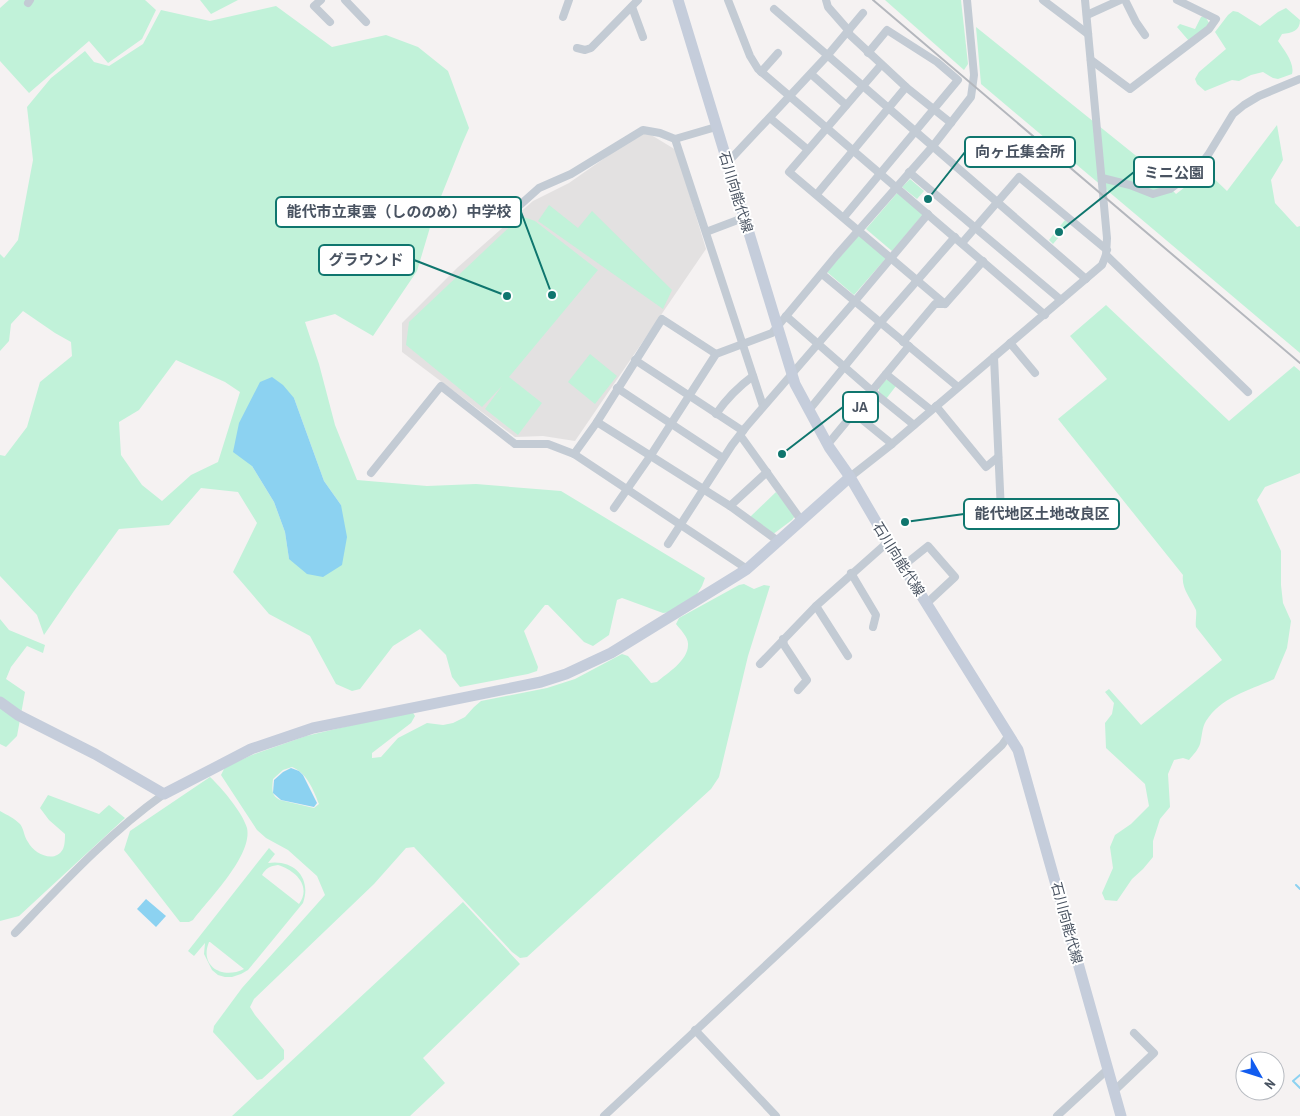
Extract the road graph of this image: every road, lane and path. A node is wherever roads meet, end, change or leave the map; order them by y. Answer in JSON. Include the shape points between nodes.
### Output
{"nodes":[{"id":1,"x":321,"y":0,"type":"edge"},
{"id":2,"x":345,"y":0,"type":"edge"},
{"id":3,"x":569,"y":0,"type":"edge"},
{"id":4,"x":638,"y":0,"type":"edge"},
{"id":5,"x":678,"y":0,"type":"edge"},
{"id":6,"x":728,"y":0,"type":"edge"},
{"id":7,"x":967,"y":0,"type":"edge"},
{"id":8,"x":1043,"y":0,"type":"edge"},
{"id":9,"x":1085,"y":0,"type":"edge"},
{"id":10,"x":1120,"y":0,"type":"edge"},
{"id":11,"x":1125,"y":0,"type":"edge"},
{"id":12,"x":1177,"y":0,"type":"edge"},
{"id":13,"x":824,"y":3,"type":"edge"},
{"id":14,"x":632,"y":7,"type":"junction"},
{"id":15,"x":774,"y":9,"type":"dead end"},
{"id":16,"x":863,"y":13,"type":"dead end"},
{"id":17,"x":1087,"y":15,"type":"junction"},
{"id":18,"x":563,"y":17,"type":"dead end"},
{"id":19,"x":330,"y":22,"type":"dead end"},
{"id":20,"x":366,"y":22,"type":"dead end"},
{"id":21,"x":848,"y":32,"type":"junction"},
{"id":22,"x":1088,"y":34,"type":"junction"},
{"id":23,"x":1145,"y":34,"type":"dead end"},
{"id":24,"x":643,"y":37,"type":"dead end"},
{"id":25,"x":577,"y":48,"type":"dead end"},
{"id":26,"x":778,"y":53,"type":"dead end"},
{"id":27,"x":868,"y":53,"type":"junction"},
{"id":28,"x":827,"y":56,"type":"junction"},
{"id":29,"x":1091,"y":60,"type":"junction"},
{"id":30,"x":881,"y":65,"type":"junction"},
{"id":31,"x":761,"y":72,"type":"junction"},
{"id":32,"x":811,"y":74,"type":"junction"},
{"id":33,"x":1300,"y":78,"type":"edge"},
{"id":34,"x":862,"y":86,"type":"junction"},
{"id":35,"x":906,"y":87,"type":"junction"},
{"id":36,"x":790,"y":96,"type":"junction"},
{"id":37,"x":846,"y":105,"type":"junction"},
{"id":38,"x":889,"y":109,"type":"junction"},
{"id":39,"x":934,"y":110,"type":"junction"},
{"id":40,"x":770,"y":118,"type":"junction"},
{"id":41,"x":951,"y":123,"type":"junction"},
{"id":42,"x":716,"y":126,"type":"junction"},
{"id":43,"x":826,"y":128,"type":"junction"},
{"id":44,"x":916,"y":131,"type":"junction"},
{"id":45,"x":675,"y":139,"type":"junction"},
{"id":46,"x":933,"y":146,"type":"junction"},
{"id":47,"x":807,"y":148,"type":"junction"},
{"id":48,"x":853,"y":152,"type":"junction"},
{"id":49,"x":727,"y":163,"type":"junction"},
{"id":50,"x":909,"y":172,"type":"junction"},
{"id":51,"x":879,"y":173,"type":"junction"},
{"id":52,"x":1102,"y":178,"type":"junction"},
{"id":53,"x":897,"y":187,"type":"junction"},
{"id":54,"x":817,"y":194,"type":"junction"},
{"id":55,"x":997,"y":203,"type":"junction"},
{"id":56,"x":928,"y":214,"type":"junction"},
{"id":57,"x":844,"y":217,"type":"junction"},
{"id":58,"x":744,"y":218,"type":"junction"},
{"id":59,"x":503,"y":220,"type":"dead end"},
{"id":60,"x":975,"y":228,"type":"junction"},
{"id":61,"x":859,"y":230,"type":"junction"},
{"id":62,"x":706,"y":232,"type":"junction"},
{"id":63,"x":955,"y":237,"type":"junction"},
{"id":64,"x":962,"y":243,"type":"junction"},
{"id":65,"x":1107,"y":253,"type":"junction"},
{"id":66,"x":890,"y":257,"type":"junction"},
{"id":67,"x":983,"y":261,"type":"junction"},
{"id":68,"x":822,"y":274,"type":"junction"},
{"id":69,"x":1086,"y":279,"type":"junction"},
{"id":70,"x":918,"y":280,"type":"junction"},
{"id":71,"x":855,"y":300,"type":"junction"},
{"id":72,"x":1061,"y":300,"type":"junction"},
{"id":73,"x":946,"y":304,"type":"junction"},
{"id":74,"x":1045,"y":315,"type":"junction"},
{"id":75,"x":786,"y":316,"type":"junction"},
{"id":76,"x":880,"y":323,"type":"junction"},
{"id":77,"x":777,"y":325,"type":"junction"},
{"id":78,"x":743,"y":343,"type":"junction"},
{"id":79,"x":1010,"y":343,"type":"junction"},
{"id":80,"x":818,"y":344,"type":"junction"},
{"id":81,"x":906,"y":344,"type":"junction"},
{"id":82,"x":716,"y":354,"type":"junction"},
{"id":83,"x":994,"y":357,"type":"junction"},
{"id":84,"x":635,"y":360,"type":"junction"},
{"id":85,"x":844,"y":367,"type":"junction"},
{"id":86,"x":1035,"y":373,"type":"dead end"},
{"id":87,"x":792,"y":374,"type":"junction"},
{"id":88,"x":886,"y":374,"type":"junction"},
{"id":89,"x":753,"y":376,"type":"junction"},
{"id":90,"x":958,"y":386,"type":"junction"},
{"id":91,"x":617,"y":388,"type":"junction"},
{"id":92,"x":872,"y":391,"type":"junction"},
{"id":93,"x":1248,"y":392,"type":"dead end"},
{"id":94,"x":689,"y":396,"type":"junction"},
{"id":95,"x":763,"y":406,"type":"junction"},
{"id":96,"x":933,"y":408,"type":"junction"},
{"id":97,"x":809,"y":410,"type":"junction"},
{"id":98,"x":854,"y":413,"type":"junction"},
{"id":99,"x":716,"y":414,"type":"junction"},
{"id":100,"x":597,"y":422,"type":"junction"},
{"id":101,"x":670,"y":424,"type":"junction"},
{"id":102,"x":914,"y":425,"type":"junction"},
{"id":103,"x":741,"y":433,"type":"junction"},
{"id":104,"x":828,"y":444,"type":"junction"},
{"id":105,"x":892,"y":444,"type":"junction"},
{"id":106,"x":574,"y":454,"type":"junction"},
{"id":107,"x":651,"y":455,"type":"junction"},
{"id":108,"x":998,"y":457,"type":"junction"},
{"id":109,"x":724,"y":458,"type":"junction"},
{"id":110,"x":766,"y":472,"type":"junction"},
{"id":111,"x":371,"y":473,"type":"dead end"},
{"id":112,"x":850,"y":477,"type":"junction"},
{"id":113,"x":628,"y":490,"type":"junction"},
{"id":114,"x":704,"y":490,"type":"junction"},
{"id":115,"x":730,"y":506,"type":"junction"},
{"id":116,"x":614,"y":508,"type":"dead end"},
{"id":117,"x":1000,"y":512,"type":"dead end"},
{"id":118,"x":801,"y":520,"type":"junction"},
{"id":119,"x":680,"y":525,"type":"junction"},
{"id":120,"x":778,"y":540,"type":"junction"},
{"id":121,"x":888,"y":542,"type":"junction"},
{"id":122,"x":668,"y":544,"type":"dead end"},
{"id":123,"x":903,"y":566,"type":"junction"},
{"id":124,"x":747,"y":569,"type":"junction"},
{"id":125,"x":851,"y":573,"type":"junction"},
{"id":126,"x":926,"y":603,"type":"junction"},
{"id":127,"x":816,"y":606,"type":"junction"},
{"id":128,"x":873,"y":627,"type":"dead end"},
{"id":129,"x":783,"y":639,"type":"junction"},
{"id":130,"x":848,"y":656,"type":"dead end"},
{"id":131,"x":760,"y":664,"type":"dead end"},
{"id":132,"x":798,"y":690,"type":"dead end"},
{"id":133,"x":0,"y":702,"type":"edge"},
{"id":134,"x":1009,"y":735,"type":"junction"},
{"id":135,"x":164,"y":794,"type":"junction"},
{"id":136,"x":15,"y":933,"type":"dead end"},
{"id":137,"x":695,"y":1030,"type":"junction"},
{"id":138,"x":1134,"y":1033,"type":"dead end"},
{"id":139,"x":1108,"y":1069,"type":"junction"},
{"id":140,"x":1114,"y":1091,"type":"junction"},
{"id":141,"x":604,"y":1116,"type":"edge"},
{"id":142,"x":776,"y":1116,"type":"edge"},
{"id":143,"x":1057,"y":1116,"type":"edge"},
{"id":144,"x":1121,"y":1116,"type":"edge"}],
"edges":[{"from":1,"to":19,"type":"street","via":[[314,6]]},
{"from":2,"to":20,"type":"street"},
{"from":3,"to":18,"type":"street"},
{"from":4,"to":14,"type":"street"},
{"from":5,"to":42,"type":"main road","name":"石川向能代線"},
{"from":6,"to":31,"type":"street","via":[[750,56]]},
{"from":7,"to":41,"type":"street","via":[[974,84],[971,97]]},
{"from":8,"to":22,"type":"street"},
{"from":9,"to":17,"type":"street"},
{"from":10,"to":17,"type":"street"},
{"from":11,"to":23,"type":"street"},
{"from":12,"to":29,"type":"street","via":[[1216,19],[1209,29],[1130,89]]},
{"from":13,"to":21,"type":"street"},
{"from":14,"to":24,"type":"street"},
{"from":14,"to":25,"type":"street","via":[[591,48]]},
{"from":15,"to":28,"type":"street"},
{"from":16,"to":21,"type":"street"},
{"from":17,"to":22,"type":"street"},
{"from":21,"to":27,"type":"street"},
{"from":21,"to":28,"type":"street"},
{"from":22,"to":29,"type":"street"},
{"from":26,"to":31,"type":"street"},
{"from":27,"to":30,"type":"street"},
{"from":27,"to":39,"type":"street","via":[[886,30],[937,62],[958,80]]},
{"from":28,"to":32,"type":"street"},
{"from":28,"to":34,"type":"street"},
{"from":29,"to":52,"type":"street"},
{"from":30,"to":34,"type":"street"},
{"from":30,"to":35,"type":"street"},
{"from":31,"to":36,"type":"street"},
{"from":32,"to":36,"type":"street"},
{"from":32,"to":37,"type":"street"},
{"from":33,"to":52,"type":"street","via":[[1238,109],[1198,168],[1170,189],[1153,194]]},
{"from":34,"to":37,"type":"street"},
{"from":34,"to":38,"type":"street"},
{"from":35,"to":38,"type":"street"},
{"from":35,"to":39,"type":"street"},
{"from":36,"to":40,"type":"street"},
{"from":36,"to":43,"type":"street"},
{"from":37,"to":43,"type":"street"},
{"from":38,"to":44,"type":"street"},
{"from":38,"to":48,"type":"street"},
{"from":39,"to":41,"type":"street"},
{"from":39,"to":44,"type":"street"},
{"from":40,"to":47,"type":"street"},
{"from":40,"to":49,"type":"street"},
{"from":41,"to":46,"type":"street"},
{"from":42,"to":45,"type":"street"},
{"from":42,"to":49,"type":"main road","name":"石川向能代線"},
{"from":43,"to":47,"type":"street"},
{"from":43,"to":48,"type":"street"},
{"from":44,"to":46,"type":"street"},
{"from":44,"to":51,"type":"street"},
{"from":45,"to":59,"type":"street","via":[[643,130],[573,173],[539,188]]},
{"from":45,"to":62,"type":"street"},
{"from":46,"to":50,"type":"street"},
{"from":46,"to":55,"type":"street"},
{"from":47,"to":54,"type":"street","via":[[789,172]]},
{"from":48,"to":51,"type":"street"},
{"from":48,"to":54,"type":"street"},
{"from":49,"to":58,"type":"main road","name":"石川向能代線"},
{"from":50,"to":53,"type":"street"},
{"from":50,"to":60,"type":"street"},
{"from":51,"to":53,"type":"street"},
{"from":51,"to":57,"type":"street"},
{"from":52,"to":65,"type":"street"},
{"from":53,"to":56,"type":"street"},
{"from":53,"to":61,"type":"street"},
{"from":54,"to":57,"type":"street"},
{"from":55,"to":60,"type":"street"},
{"from":55,"to":65,"type":"street","via":[[1019,177]]},
{"from":55,"to":69,"type":"street"},
{"from":56,"to":63,"type":"street"},
{"from":56,"to":66,"type":"street"},
{"from":57,"to":61,"type":"street"},
{"from":58,"to":62,"type":"street"},
{"from":58,"to":77,"type":"main road","name":"石川向能代線"},
{"from":60,"to":64,"type":"street"},
{"from":60,"to":72,"type":"street"},
{"from":61,"to":66,"type":"street"},
{"from":61,"to":68,"type":"street"},
{"from":62,"to":78,"type":"street"},
{"from":63,"to":64,"type":"street"},
{"from":63,"to":70,"type":"street"},
{"from":64,"to":67,"type":"street"},
{"from":65,"to":69,"type":"street","via":[[1102,265]]},
{"from":65,"to":93,"type":"street"},
{"from":66,"to":70,"type":"street"},
{"from":66,"to":71,"type":"street"},
{"from":67,"to":73,"type":"street"},
{"from":67,"to":74,"type":"street"},
{"from":68,"to":71,"type":"street"},
{"from":68,"to":75,"type":"street"},
{"from":69,"to":72,"type":"street"},
{"from":70,"to":73,"type":"street"},
{"from":70,"to":76,"type":"street"},
{"from":71,"to":76,"type":"street"},
{"from":71,"to":80,"type":"street"},
{"from":72,"to":74,"type":"street"},
{"from":73,"to":81,"type":"street","via":[[936,304]]},
{"from":74,"to":79,"type":"street"},
{"from":75,"to":77,"type":"street"},
{"from":75,"to":80,"type":"street"},
{"from":76,"to":81,"type":"street"},
{"from":76,"to":85,"type":"street"},
{"from":77,"to":78,"type":"street","via":[[772,333]]},
{"from":77,"to":87,"type":"main road","name":"石川向能代線"},
{"from":78,"to":82,"type":"street"},
{"from":78,"to":89,"type":"street"},
{"from":79,"to":83,"type":"street"},
{"from":79,"to":86,"type":"street"},
{"from":80,"to":85,"type":"street"},
{"from":80,"to":87,"type":"street"},
{"from":81,"to":88,"type":"street"},
{"from":81,"to":90,"type":"street"},
{"from":82,"to":84,"type":"street","via":[[662,319]]},
{"from":82,"to":94,"type":"street"},
{"from":83,"to":90,"type":"street"},
{"from":83,"to":108,"type":"street"},
{"from":84,"to":91,"type":"street"},
{"from":84,"to":94,"type":"street"},
{"from":85,"to":92,"type":"street"},
{"from":85,"to":97,"type":"street"},
{"from":87,"to":95,"type":"street"},
{"from":87,"to":97,"type":"main road","name":"石川向能代線"},
{"from":88,"to":92,"type":"street"},
{"from":88,"to":96,"type":"street"},
{"from":89,"to":95,"type":"street"},
{"from":89,"to":99,"type":"street","via":[[729,395]]},
{"from":90,"to":96,"type":"street"},
{"from":91,"to":100,"type":"street"},
{"from":91,"to":101,"type":"street"},
{"from":92,"to":98,"type":"street"},
{"from":92,"to":102,"type":"street"},
{"from":94,"to":99,"type":"street"},
{"from":94,"to":101,"type":"street"},
{"from":95,"to":103,"type":"street"},
{"from":96,"to":102,"type":"street"},
{"from":96,"to":108,"type":"street","via":[[986,467]]},
{"from":97,"to":104,"type":"main road","name":"石川向能代線"},
{"from":98,"to":104,"type":"street"},
{"from":98,"to":105,"type":"street"},
{"from":99,"to":103,"type":"street"},
{"from":100,"to":106,"type":"street"},
{"from":100,"to":107,"type":"street"},
{"from":101,"to":107,"type":"street"},
{"from":101,"to":109,"type":"street"},
{"from":102,"to":105,"type":"street"},
{"from":103,"to":109,"type":"street"},
{"from":103,"to":110,"type":"street"},
{"from":104,"to":112,"type":"main road","name":"石川向能代線"},
{"from":105,"to":112,"type":"street"},
{"from":106,"to":111,"type":"street","via":[[548,444],[515,444],[440,386]]},
{"from":106,"to":113,"type":"street"},
{"from":107,"to":113,"type":"street"},
{"from":107,"to":114,"type":"street"},
{"from":108,"to":117,"type":"street"},
{"from":109,"to":114,"type":"street"},
{"from":110,"to":115,"type":"street"},
{"from":110,"to":118,"type":"street"},
{"from":112,"to":118,"type":"main road"},
{"from":112,"to":121,"type":"main road","name":"石川向能代線"},
{"from":113,"to":116,"type":"street"},
{"from":113,"to":119,"type":"street"},
{"from":114,"to":115,"type":"street"},
{"from":114,"to":119,"type":"street"},
{"from":115,"to":120,"type":"street"},
{"from":118,"to":120,"type":"main road"},
{"from":119,"to":122,"type":"street"},
{"from":119,"to":124,"type":"street"},
{"from":120,"to":124,"type":"main road"},
{"from":121,"to":123,"type":"main road","name":"石川向能代線"},
{"from":121,"to":125,"type":"street"},
{"from":123,"to":126,"type":"main road","name":"石川向能代線"},
{"from":123,"to":126,"type":"street","via":[[928,546],[955,577]]},
{"from":124,"to":135,"type":"main road","via":[[612,653],[566,674],[313,728],[251,749]]},
{"from":125,"to":127,"type":"street"},
{"from":125,"to":128,"type":"street","via":[[876,615]]},
{"from":126,"to":134,"type":"main road","name":"石川向能代線"},
{"from":127,"to":129,"type":"street"},
{"from":127,"to":130,"type":"street"},
{"from":129,"to":131,"type":"street"},
{"from":129,"to":132,"type":"street","via":[[807,680]]},
{"from":133,"to":135,"type":"main road"},
{"from":134,"to":137,"type":"street"},
{"from":134,"to":139,"type":"main road","name":"石川向能代線","via":[[1018,750],[1029,784]]},
{"from":135,"to":136,"type":"street","via":[[93,852]]},
{"from":137,"to":141,"type":"street"},
{"from":137,"to":142,"type":"street"},
{"from":138,"to":140,"type":"street","via":[[1154,1053]]},
{"from":139,"to":140,"type":"main road","name":"石川向能代線"},
{"from":139,"to":143,"type":"street"},
{"from":140,"to":144,"type":"main road","name":"石川向能代線"}]}
